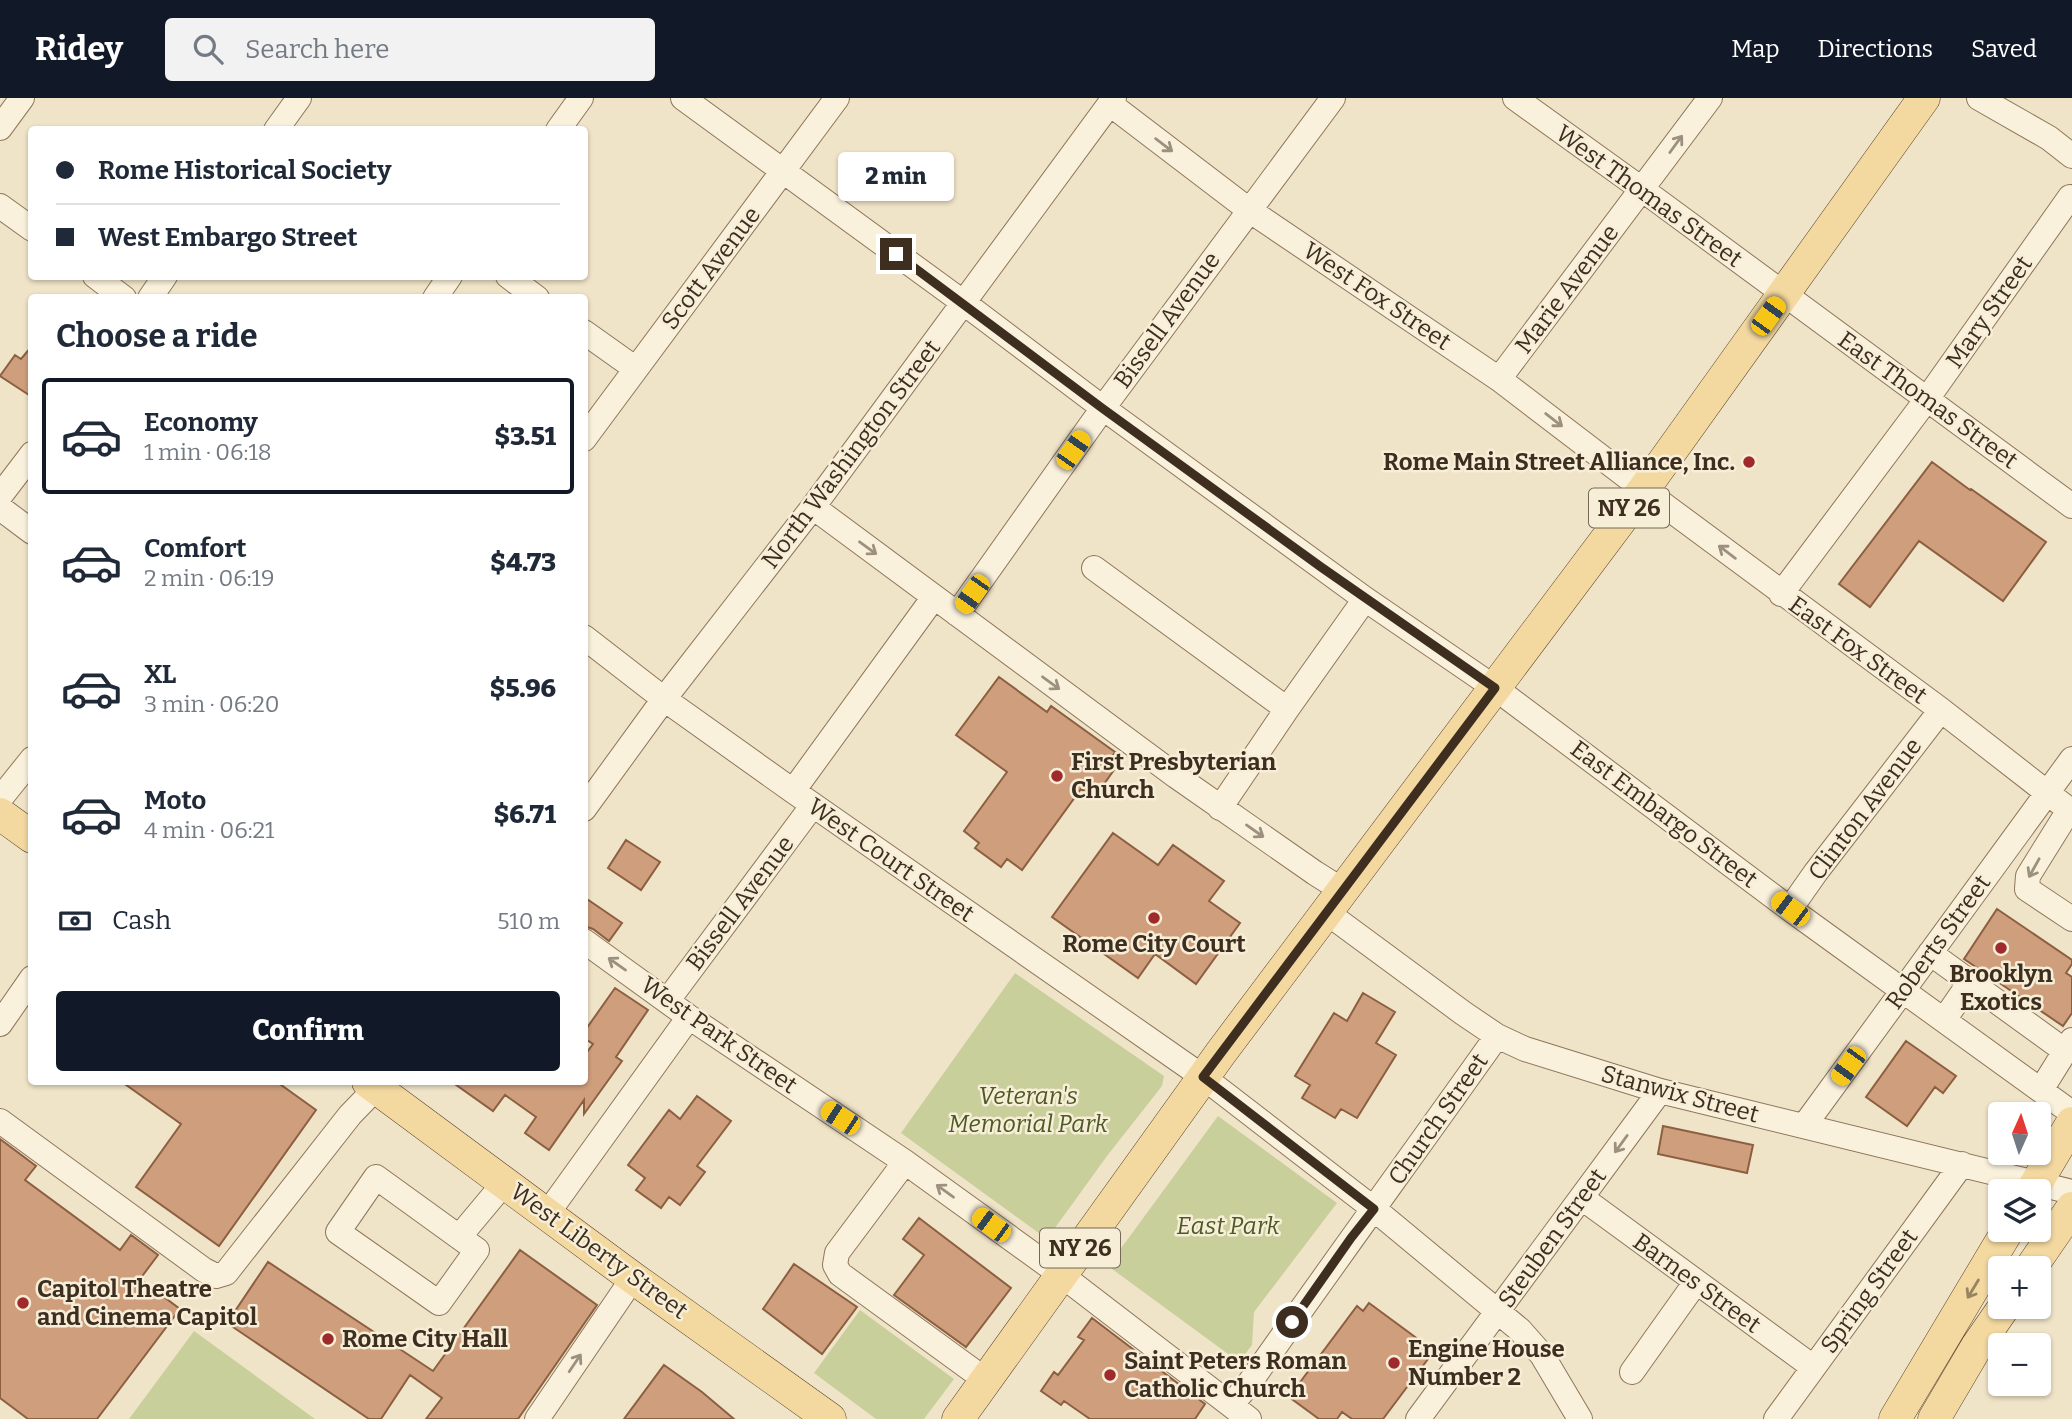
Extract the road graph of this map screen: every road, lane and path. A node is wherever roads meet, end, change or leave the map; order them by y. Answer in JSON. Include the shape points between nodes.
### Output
{"nodes":[{"id":1,"x":22,"y":98,"type":"edge"},
{"id":2,"x":299,"y":98,"type":"edge"},
{"id":3,"x":581,"y":98,"type":"edge"},
{"id":4,"x":683,"y":98,"type":"edge"},
{"id":5,"x":837,"y":98,"type":"edge"},
{"id":6,"x":1333,"y":98,"type":"edge"},
{"id":7,"x":1515,"y":98,"type":"edge"},
{"id":8,"x":1710,"y":98,"type":"edge"},
{"id":9,"x":1924,"y":98,"type":"edge"},
{"id":10,"x":1112,"y":101,"type":"edge"},
{"id":11,"x":1996,"y":102,"type":"edge"},
{"id":12,"x":279,"y":126,"type":"edge"},
{"id":13,"x":561,"y":126,"type":"edge"},
{"id":14,"x":0,"y":128,"type":"edge"},
{"id":15,"x":2072,"y":156,"type":"edge"},
{"id":16,"x":783,"y":172,"type":"junction"},
{"id":17,"x":1643,"y":190,"type":"junction"},
{"id":18,"x":2071,"y":198,"type":"edge"},
{"id":19,"x":0,"y":207,"type":"edge"},
{"id":20,"x":1248,"y":210,"type":"junction"},
{"id":21,"x":28,"y":226,"type":"edge"},
{"id":22,"x":100,"y":280,"type":"edge"},
{"id":23,"x":513,"y":280,"type":"edge"},
{"id":24,"x":119,"y":294,"type":"edge"},
{"id":25,"x":532,"y":294,"type":"edge"},
{"id":26,"x":1784,"y":294,"type":"junction"},
{"id":27,"x":964,"y":303,"type":"junction"},
{"id":28,"x":588,"y":335,"type":"edge"},
{"id":29,"x":636,"y":369,"type":"junction"},
{"id":30,"x":1499,"y":379,"type":"junction"},
{"id":31,"x":1927,"y":399,"type":"junction"},
{"id":32,"x":1102,"y":408,"type":"junction"},
{"id":33,"x":588,"y":434,"type":"edge"},
{"id":34,"x":28,"y":459,"type":"edge"},
{"id":35,"x":1643,"y":489,"type":"junction"},
{"id":36,"x":0,"y":496,"type":"edge"},
{"id":37,"x":2072,"y":506,"type":"edge"},
{"id":38,"x":813,"y":507,"type":"junction"},
{"id":39,"x":0,"y":508,"type":"edge"},
{"id":40,"x":28,"y":529,"type":"edge"},
{"id":41,"x":1094,"y":568,"type":"dead end"},
{"id":42,"x":1781,"y":594,"type":"junction"},
{"id":43,"x":934,"y":597,"type":"junction"},
{"id":44,"x":1365,"y":599,"type":"junction"},
{"id":45,"x":957,"y":614,"type":"junction"},
{"id":46,"x":588,"y":640,"type":"edge"},
{"id":47,"x":1495,"y":688,"type":"junction"},
{"id":48,"x":664,"y":699,"type":"junction"},
{"id":49,"x":1287,"y":709,"type":"junction"},
{"id":50,"x":1941,"y":710,"type":"junction"},
{"id":51,"x":2072,"y":759,"type":"edge"},
{"id":52,"x":28,"y":764,"type":"edge"},
{"id":53,"x":793,"y":791,"type":"junction"},
{"id":54,"x":2047,"y":794,"type":"junction"},
{"id":55,"x":0,"y":799,"type":"edge"},
{"id":56,"x":588,"y":804,"type":"edge"},
{"id":57,"x":813,"y":805,"type":"junction"},
{"id":58,"x":1220,"y":807,"type":"junction"},
{"id":59,"x":2071,"y":811,"type":"edge"},
{"id":60,"x":0,"y":814,"type":"edge"},
{"id":61,"x":28,"y":834,"type":"edge"},
{"id":62,"x":2064,"y":838,"type":"edge"},
{"id":63,"x":1334,"y":901,"type":"junction"},
{"id":64,"x":1790,"y":909,"type":"junction"},
{"id":65,"x":2072,"y":919,"type":"edge"},
{"id":66,"x":588,"y":944,"type":"edge"},
{"id":67,"x":1930,"y":953,"type":"junction"},
{"id":68,"x":1970,"y":982,"type":"junction"},
{"id":69,"x":28,"y":984,"type":"edge"},
{"id":70,"x":1903,"y":991,"type":"junction"},
{"id":71,"x":668,"y":1000,"type":"junction"},
{"id":72,"x":689,"y":1017,"type":"junction"},
{"id":73,"x":1944,"y":1020,"type":"junction"},
{"id":74,"x":0,"y":1024,"type":"edge"},
{"id":75,"x":1497,"y":1036,"type":"junction"},
{"id":76,"x":2068,"y":1045,"type":"edge"},
{"id":77,"x":1203,"y":1077,"type":"junction"},
{"id":78,"x":375,"y":1085,"type":"edge"},
{"id":79,"x":377,"y":1085,"type":"edge"},
{"id":80,"x":2040,"y":1090,"type":"junction"},
{"id":81,"x":1660,"y":1091,"type":"junction"},
{"id":82,"x":2072,"y":1113,"type":"edge"},
{"id":83,"x":0,"y":1121,"type":"edge"},
{"id":84,"x":2072,"y":1123,"type":"edge"},
{"id":85,"x":1804,"y":1126,"type":"junction"},
{"id":86,"x":905,"y":1162,"type":"junction"},
{"id":87,"x":1962,"y":1164,"type":"junction"},
{"id":88,"x":2009,"y":1179,"type":"edge"},
{"id":89,"x":2039,"y":1179,"type":"edge"},
{"id":90,"x":505,"y":1182,"type":"junction"},
{"id":91,"x":2051,"y":1189,"type":"edge"},
{"id":92,"x":2072,"y":1192,"type":"edge"},
{"id":93,"x":1582,"y":1198,"type":"junction"},
{"id":94,"x":2072,"y":1208,"type":"edge"},
{"id":95,"x":1374,"y":1209,"type":"junction"},
{"id":96,"x":547,"y":1214,"type":"junction"},
{"id":97,"x":460,"y":1237,"type":"junction"},
{"id":98,"x":2001,"y":1242,"type":"edge"},
{"id":99,"x":2039,"y":1256,"type":"edge"},
{"id":100,"x":1060,"y":1274,"type":"junction"},
{"id":101,"x":634,"y":1278,"type":"junction"},
{"id":102,"x":1696,"y":1282,"type":"junction"},
{"id":103,"x":1499,"y":1311,"type":"junction"},
{"id":104,"x":1996,"y":1319,"type":"edge"},
{"id":105,"x":1813,"y":1367,"type":"junction"},
{"id":106,"x":765,"y":1372,"type":"junction"},
{"id":107,"x":1632,"y":1372,"type":"dead end"},
{"id":108,"x":987,"y":1381,"type":"junction"},
{"id":109,"x":1240,"y":1412,"type":"edge"},
{"id":110,"x":537,"y":1419,"type":"edge"},
{"id":111,"x":795,"y":1419,"type":"edge"},
{"id":112,"x":830,"y":1419,"type":"edge"},
{"id":113,"x":958,"y":1419,"type":"edge"},
{"id":114,"x":1418,"y":1419,"type":"edge"},
{"id":115,"x":1580,"y":1419,"type":"edge"},
{"id":116,"x":1776,"y":1419,"type":"edge"},
{"id":117,"x":1895,"y":1419,"type":"edge"},
{"id":118,"x":1934,"y":1419,"type":"edge"}],
"edges":[{"from":1,"to":14,"type":"street"},
{"from":2,"to":12,"type":"street"},
{"from":3,"to":13,"type":"street"},
{"from":4,"to":16,"type":"street","name":"East Embargo Street"},
{"from":5,"to":16,"type":"street","name":"Scott Avenue"},
{"from":6,"to":20,"type":"street","name":"Bissell Avenue"},
{"from":7,"to":17,"type":"street","name":"West Thomas Street"},
{"from":17,"to":8,"type":"street","name":"Marie Avenue","one_way":true},
{"from":9,"to":26,"type":"main road","number":"NY 26"},
{"from":10,"to":20,"type":"street","name":"West Fox Street","one_way":true},
{"from":10,"to":27,"type":"street","name":"North Washington Street"},
{"from":11,"to":15,"type":"street"},
{"from":16,"to":27,"type":"street","name":"East Embargo Street"},
{"from":16,"to":29,"type":"street","name":"Scott Avenue"},
{"from":17,"to":26,"type":"street","name":"West Thomas Street"},
{"from":17,"to":30,"type":"street","name":"Marie Avenue"},
{"from":18,"to":31,"type":"street","name":"Mary Street"},
{"from":19,"to":21,"type":"street"},
{"from":20,"to":30,"type":"street","name":"West Fox Street"},
{"from":20,"to":32,"type":"street","name":"Bissell Avenue"},
{"from":22,"to":24,"type":"street"},
{"from":23,"to":25,"type":"street"},
{"from":26,"to":31,"type":"street","name":"East Thomas Street"},
{"from":26,"to":35,"type":"main road","number":"NY 26"},
{"from":27,"to":32,"type":"street","name":"East Embargo Street"},
{"from":27,"to":38,"type":"street","name":"North Washington Street"},
{"from":28,"to":29,"type":"street"},
{"from":29,"to":33,"type":"street","name":"Scott Avenue"},
{"from":30,"to":35,"type":"street","name":"West Fox Street","one_way":true},
{"from":31,"to":37,"type":"street","name":"East Thomas Street"},
{"from":31,"to":42,"type":"street","name":"Mary Street"},
{"from":32,"to":44,"type":"street","name":"East Embargo Street"},
{"from":32,"to":45,"type":"street","name":"Bissell Avenue"},
{"from":34,"to":36,"type":"street"},
{"from":42,"to":35,"type":"street","name":"East Fox Street","one_way":true},
{"from":35,"to":47,"type":"main road","number":"NY 26"},
{"from":38,"to":43,"type":"street","name":"Stanwix Street","one_way":true},
{"from":38,"to":48,"type":"street","name":"North Washington Street"},
{"from":39,"to":40,"type":"street"},
{"from":41,"to":49,"type":"street"},
{"from":42,"to":50,"type":"street","name":"East Fox Street"},
{"from":43,"to":45,"type":"street","name":"Stanwix Street"},
{"from":43,"to":53,"type":"street"},
{"from":44,"to":47,"type":"street","name":"East Embargo Street"},
{"from":44,"to":49,"type":"street"},
{"from":45,"to":58,"type":"street","name":"Stanwix Street","one_way":true},
{"from":46,"to":48,"type":"street","name":"West Court Street"},
{"from":47,"to":63,"type":"main road","number":"NY 26"},
{"from":47,"to":64,"type":"street","name":"East Embargo Street"},
{"from":48,"to":53,"type":"street","name":"West Court Street"},
{"from":48,"to":56,"type":"street","name":"North Washington Street"},
{"from":49,"to":58,"type":"street"},
{"from":50,"to":54,"type":"street","name":"East Fox Street"},
{"from":50,"to":64,"type":"street","name":"Clinton Avenue"},
{"from":51,"to":54,"type":"street","name":"Roberts Street"},
{"from":52,"to":55,"type":"street"},
{"from":53,"to":57,"type":"street","name":"West Court Street"},
{"from":54,"to":59,"type":"street","name":"East Fox Street"},
{"from":54,"to":67,"type":"street","name":"Roberts Street"},
{"from":57,"to":71,"type":"street","name":"Bissell Avenue"},
{"from":57,"to":77,"type":"street","name":"West Court Street"},
{"from":58,"to":63,"type":"street","name":"Stanwix Street","one_way":true,"via":[[1315,873]]},
{"from":59,"to":62,"type":"street"},
{"from":60,"to":61,"type":"main road"},
{"from":62,"to":65,"type":"street","one_way":true,"via":[[2028,876],[2027,889]]},
{"from":63,"to":75,"type":"street","name":"Stanwix Street","via":[[1463,1013]]},
{"from":63,"to":77,"type":"main road","number":"NY 26"},
{"from":64,"to":70,"type":"street","name":"East Embargo Street"},
{"from":71,"to":66,"type":"street","name":"West Park Street","one_way":true},
{"from":67,"to":68,"type":"street"},
{"from":67,"to":70,"type":"street","name":"Roberts Street"},
{"from":68,"to":73,"type":"street"},
{"from":68,"to":76,"type":"street"},
{"from":69,"to":74,"type":"street"},
{"from":70,"to":73,"type":"street","name":"East Embargo Street"},
{"from":70,"to":85,"type":"street","name":"Roberts Street"},
{"from":71,"to":72,"type":"street","name":"West Park Street"},
{"from":72,"to":86,"type":"street","name":"West Park Street"},
{"from":72,"to":96,"type":"street"},
{"from":73,"to":80,"type":"street","name":"East Embargo Street"},
{"from":75,"to":81,"type":"street","name":"Stanwix Street"},
{"from":75,"to":95,"type":"street","name":"Church Street"},
{"from":76,"to":80,"type":"street"},
{"from":77,"to":95,"type":"street","name":"West Court Street"},
{"from":77,"to":100,"type":"main road","number":"NY 26"},
{"from":78,"to":83,"type":"street","via":[[226,1273],[216,1276]]},
{"from":79,"to":90,"type":"main road","name":"West Liberty Street"},
{"from":80,"to":82,"type":"street","name":"East Embargo Street"},
{"from":81,"to":85,"type":"street","name":"Stanwix Street"},
{"from":81,"to":93,"type":"street","name":"Steuben Street","one_way":true},
{"from":84,"to":89,"type":"main road"},
{"from":85,"to":87,"type":"street","name":"Stanwix Street"},
{"from":100,"to":86,"type":"street","name":"West Park Street","one_way":true},
{"from":86,"to":108,"type":"street","via":[[837,1253],[835,1265],[840,1274]]},
{"from":87,"to":88,"type":"street","name":"Stanwix Street"},
{"from":87,"to":105,"type":"street","name":"Spring Street"},
{"from":90,"to":96,"type":"main road","name":"West Liberty Street"},
{"from":90,"to":97,"type":"street"},
{"from":91,"to":92,"type":"street","name":"Stanwix Street"},
{"from":93,"to":102,"type":"street","name":"Barnes Street"},
{"from":93,"to":103,"type":"street","name":"Steuben Street"},
{"from":94,"to":99,"type":"main road"},
{"from":95,"to":103,"type":"street","name":"West Court Street"},
{"from":95,"to":109,"type":"street","name":"Church Street","via":[[1248,1385]]},
{"from":96,"to":101,"type":"main road","name":"West Liberty Street"},
{"from":97,"to":97,"type":"street","via":[[376,1177],[338,1232],[439,1303],[477,1250]]},
{"from":98,"to":117,"type":"main road","one_way":true},
{"from":100,"to":108,"type":"main road","number":"NY 26"},
{"from":100,"to":109,"type":"street","name":"West Park Street"},
{"from":101,"to":106,"type":"main road","name":"West Liberty Street"},
{"from":110,"to":101,"type":"street","one_way":true},
{"from":102,"to":105,"type":"street","name":"Barnes Street"},
{"from":102,"to":107,"type":"street"},
{"from":103,"to":114,"type":"street","name":"Steuben Street"},
{"from":103,"to":115,"type":"street","name":"West Court Street","via":[[1542,1355]]},
{"from":104,"to":118,"type":"main road"},
{"from":105,"to":116,"type":"street","name":"Spring Street"},
{"from":106,"to":111,"type":"main road"},
{"from":106,"to":112,"type":"main road","name":"West Liberty Street"},
{"from":108,"to":113,"type":"main road","number":"NY 26"}]}
